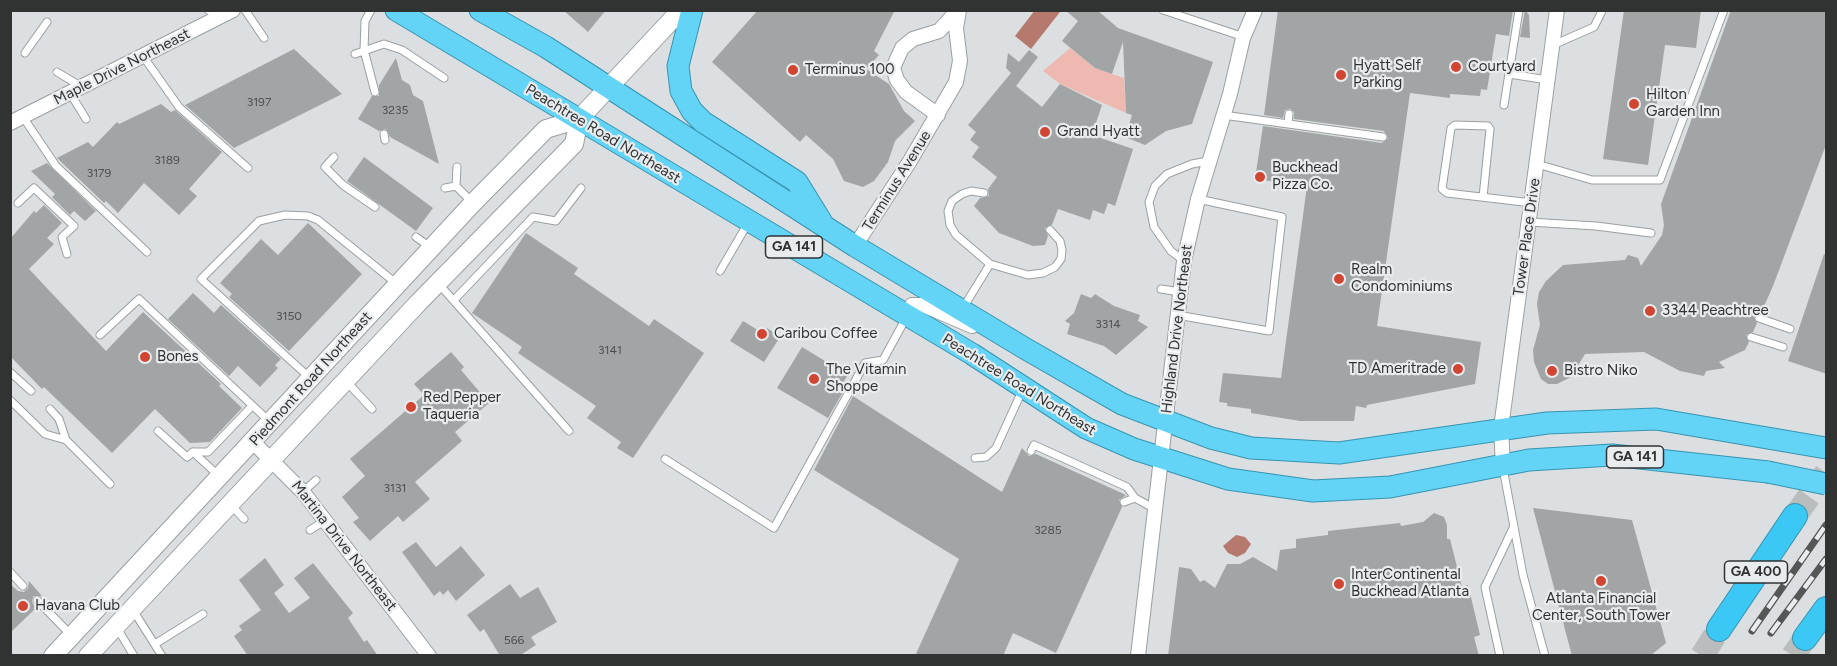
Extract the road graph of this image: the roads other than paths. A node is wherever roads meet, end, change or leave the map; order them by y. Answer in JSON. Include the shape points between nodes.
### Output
{"nodes":[{"id":1,"x":232,"y":10,"type":"edge"},
{"id":2,"x":245,"y":10,"type":"edge"},
{"id":3,"x":371,"y":10,"type":"edge"},
{"id":4,"x":396,"y":10,"type":"edge"},
{"id":5,"x":480,"y":10,"type":"edge"},
{"id":6,"x":681,"y":10,"type":"edge"},
{"id":7,"x":692,"y":10,"type":"edge"},
{"id":8,"x":959,"y":10,"type":"edge"},
{"id":9,"x":1163,"y":10,"type":"edge"},
{"id":10,"x":1255,"y":10,"type":"edge"},
{"id":11,"x":1519,"y":10,"type":"edge"},
{"id":12,"x":1557,"y":10,"type":"edge"},
{"id":13,"x":1724,"y":10,"type":"edge"},
{"id":14,"x":1602,"y":11,"type":"edge"},
{"id":15,"x":213,"y":14,"type":"edge"},
{"id":16,"x":47,"y":22,"type":"dead end"},
{"id":17,"x":1244,"y":37,"type":"junction"},
{"id":18,"x":264,"y":38,"type":"dead end"},
{"id":19,"x":1553,"y":45,"type":"junction"},
{"id":20,"x":364,"y":50,"type":"junction"},
{"id":21,"x":25,"y":53,"type":"dead end"},
{"id":22,"x":355,"y":54,"type":"dead end"},
{"id":23,"x":143,"y":56,"type":"junction"},
{"id":24,"x":57,"y":72,"type":"dead end"},
{"id":25,"x":1509,"y":74,"type":"junction"},
{"id":26,"x":444,"y":78,"type":"dead end"},
{"id":27,"x":1548,"y":80,"type":"junction"},
{"id":28,"x":610,"y":88,"type":"junction"},
{"id":29,"x":76,"y":90,"type":"junction"},
{"id":30,"x":375,"y":92,"type":"dead end"},
{"id":31,"x":1504,"y":105,"type":"dead end"},
{"id":32,"x":1289,"y":114,"type":"dead end"},
{"id":33,"x":938,"y":115,"type":"junction"},
{"id":34,"x":1223,"y":115,"type":"junction"},
{"id":35,"x":86,"y":119,"type":"dead end"},
{"id":36,"x":17,"y":120,"type":"edge"},
{"id":37,"x":579,"y":120,"type":"junction"},
{"id":38,"x":1288,"y":124,"type":"junction"},
{"id":39,"x":1383,"y":137,"type":"dead end"},
{"id":40,"x":334,"y":157,"type":"dead end"},
{"id":41,"x":1208,"y":161,"type":"junction"},
{"id":42,"x":1538,"y":164,"type":"junction"},
{"id":43,"x":457,"y":167,"type":"dead end"},
{"id":44,"x":248,"y":168,"type":"dead end"},
{"id":45,"x":456,"y":186,"type":"junction"},
{"id":46,"x":445,"y":188,"type":"dead end"},
{"id":47,"x":581,"y":188,"type":"dead end"},
{"id":48,"x":984,"y":193,"type":"dead end"},
{"id":49,"x":1483,"y":197,"type":"junction"},
{"id":50,"x":1198,"y":199,"type":"junction"},
{"id":51,"x":18,"y":202,"type":"dead end"},
{"id":52,"x":473,"y":203,"type":"junction"},
{"id":53,"x":1532,"y":203,"type":"junction"},
{"id":54,"x":375,"y":207,"type":"dead end"},
{"id":55,"x":749,"y":220,"type":"junction"},
{"id":56,"x":1529,"y":222,"type":"junction"},
{"id":57,"x":825,"y":226,"type":"junction"},
{"id":58,"x":1050,"y":230,"type":"dead end"},
{"id":59,"x":1651,"y":234,"type":"dead end"},
{"id":60,"x":416,"y":237,"type":"dead end"},
{"id":61,"x":855,"y":246,"type":"junction"},
{"id":62,"x":432,"y":248,"type":"junction"},
{"id":63,"x":147,"y":252,"type":"dead end"},
{"id":64,"x":67,"y":254,"type":"dead end"},
{"id":65,"x":1184,"y":261,"type":"junction"},
{"id":66,"x":990,"y":264,"type":"junction"},
{"id":67,"x":720,"y":271,"type":"dead end"},
{"id":68,"x":438,"y":283,"type":"junction"},
{"id":69,"x":398,"y":284,"type":"junction"},
{"id":70,"x":1161,"y":289,"type":"dead end"},
{"id":71,"x":1180,"y":292,"type":"junction"},
{"id":72,"x":454,"y":299,"type":"junction"},
{"id":73,"x":962,"y":311,"type":"junction"},
{"id":74,"x":1176,"y":315,"type":"junction"},
{"id":75,"x":907,"y":316,"type":"junction"},
{"id":76,"x":1759,"y":318,"type":"dead end"},
{"id":77,"x":1790,"y":329,"type":"dead end"},
{"id":78,"x":100,"y":335,"type":"dead end"},
{"id":79,"x":1751,"y":338,"type":"dead end"},
{"id":80,"x":1783,"y":347,"type":"dead end"},
{"id":81,"x":1026,"y":350,"type":"junction"},
{"id":82,"x":10,"y":372,"type":"edge"},
{"id":83,"x":312,"y":380,"type":"junction"},
{"id":84,"x":346,"y":380,"type":"junction"},
{"id":85,"x":1024,"y":388,"type":"junction"},
{"id":86,"x":32,"y":391,"type":"dead end"},
{"id":87,"x":10,"y":400,"type":"edge"},
{"id":88,"x":252,"y":406,"type":"junction"},
{"id":89,"x":50,"y":409,"type":"dead end"},
{"id":90,"x":372,"y":409,"type":"dead end"},
{"id":91,"x":271,"y":423,"type":"junction"},
{"id":92,"x":1166,"y":423,"type":"junction"},
{"id":93,"x":1501,"y":428,"type":"junction"},
{"id":94,"x":158,"y":431,"type":"dead end"},
{"id":95,"x":569,"y":431,"type":"dead end"},
{"id":96,"x":66,"y":440,"type":"junction"},
{"id":97,"x":253,"y":442,"type":"junction"},
{"id":98,"x":1817,"y":446,"type":"edge"},
{"id":99,"x":193,"y":452,"type":"junction"},
{"id":100,"x":1031,"y":452,"type":"dead end"},
{"id":101,"x":975,"y":458,"type":"dead end"},
{"id":102,"x":1162,"y":458,"type":"junction"},
{"id":103,"x":272,"y":459,"type":"junction"},
{"id":104,"x":665,"y":459,"type":"dead end"},
{"id":105,"x":1503,"y":465,"type":"junction"},
{"id":106,"x":220,"y":478,"type":"junction"},
{"id":107,"x":316,"y":480,"type":"dead end"},
{"id":108,"x":110,"y":484,"type":"dead end"},
{"id":109,"x":1827,"y":484,"type":"edge"},
{"id":110,"x":303,"y":492,"type":"junction"},
{"id":111,"x":1134,"y":498,"type":"junction"},
{"id":112,"x":1124,"y":502,"type":"dead end"},
{"id":113,"x":230,"y":504,"type":"junction"},
{"id":114,"x":1155,"y":509,"type":"junction"},
{"id":115,"x":1795,"y":516,"type":"tunnel mouth"},
{"id":116,"x":244,"y":519,"type":"dead end"},
{"id":117,"x":326,"y":520,"type":"junction"},
{"id":118,"x":1514,"y":526,"type":"junction"},
{"id":119,"x":310,"y":530,"type":"dead end"},
{"id":120,"x":10,"y":573,"type":"edge"},
{"id":121,"x":23,"y":586,"type":"dead end"},
{"id":122,"x":37,"y":600,"type":"dead end"},
{"id":123,"x":132,"y":609,"type":"junction"},
{"id":124,"x":1827,"y":609,"type":"edge"},
{"id":125,"x":203,"y":614,"type":"dead end"},
{"id":126,"x":115,"y":626,"type":"junction"},
{"id":127,"x":1719,"y":629,"type":"tunnel mouth"},
{"id":128,"x":71,"y":636,"type":"junction"},
{"id":129,"x":1805,"y":638,"type":"tunnel mouth"},
{"id":130,"x":155,"y":644,"type":"junction"},
{"id":131,"x":53,"y":656,"type":"edge"},
{"id":132,"x":88,"y":656,"type":"edge"},
{"id":133,"x":134,"y":656,"type":"edge"},
{"id":134,"x":162,"y":656,"type":"edge"},
{"id":135,"x":429,"y":656,"type":"edge"},
{"id":136,"x":1138,"y":656,"type":"edge"},
{"id":137,"x":1500,"y":656,"type":"edge"},
{"id":138,"x":1545,"y":656,"type":"edge"}],
"edges":[{"from":1,"to":15,"type":"street","name":"Maple Drive Northeast"},
{"from":2,"to":18,"type":"lane"},
{"from":3,"to":20,"type":"lane","via":[[365,21]]},
{"from":4,"to":37,"type":"highway","name":"Peachtree Road Northeast","number":"GA 141"},
{"from":5,"to":28,"type":"highway","number":"GA 141"},
{"from":6,"to":28,"type":"main road","name":"Piedmont Road Northeast"},
{"from":7,"to":57,"type":"highway","via":[[678,66],[681,91],[692,111],[797,182]]},
{"from":8,"to":33,"type":"street","name":"Terminus Avenue","via":[[960,61],[956,82]]},
{"from":8,"to":33,"type":"street","name":"Terminus Avenue","via":[[939,31],[913,39],[902,48],[893,68],[906,92]]},
{"from":9,"to":17,"type":"lane"},
{"from":10,"to":17,"type":"street","name":"Highland Drive Northeast"},
{"from":11,"to":25,"type":"lane"},
{"from":12,"to":19,"type":"street","name":"Tower Place Drive"},
{"from":13,"to":42,"type":"lane","via":[[1660,180],[1592,180]]},
{"from":14,"to":19,"type":"lane","via":[[1594,27]]},
{"from":15,"to":23,"type":"street","name":"Maple Drive Northeast"},
{"from":16,"to":21,"type":"lane"},
{"from":17,"to":34,"type":"street","name":"Highland Drive Northeast"},
{"from":19,"to":27,"type":"street","name":"Tower Place Drive"},
{"from":20,"to":22,"type":"lane"},
{"from":20,"to":26,"type":"lane","via":[[384,44],[402,50]]},
{"from":20,"to":30,"type":"lane"},
{"from":23,"to":29,"type":"street","name":"Maple Drive Northeast"},
{"from":23,"to":44,"type":"lane","via":[[179,107]]},
{"from":24,"to":29,"type":"lane"},
{"from":25,"to":27,"type":"lane"},
{"from":25,"to":31,"type":"lane"},
{"from":27,"to":42,"type":"street","name":"Tower Place Drive"},
{"from":28,"to":37,"type":"main road","name":"Piedmont Road Northeast"},
{"from":28,"to":57,"type":"highway","number":"GA 141"},
{"from":29,"to":35,"type":"lane"},
{"from":29,"to":36,"type":"street","name":"Maple Drive Northeast"},
{"from":32,"to":38,"type":"lane"},
{"from":33,"to":61,"type":"street","name":"Terminus Avenue"},
{"from":34,"to":38,"type":"lane"},
{"from":34,"to":41,"type":"street","name":"Highland Drive Northeast"},
{"from":36,"to":63,"type":"lane","via":[[56,166]]},
{"from":37,"to":52,"type":"main road","name":"Piedmont Road Northeast","via":[[546,129]]},
{"from":37,"to":55,"type":"highway","name":"Peachtree Road Northeast","number":"GA 141"},
{"from":37,"to":68,"type":"main road","name":"Piedmont Road Northeast","via":[[574,144]]},
{"from":38,"to":39,"type":"lane"},
{"from":40,"to":54,"type":"lane","via":[[326,167],[343,185]]},
{"from":41,"to":50,"type":"street","name":"Highland Drive Northeast"},
{"from":41,"to":65,"type":"lane","via":[[1167,174],[1155,186],[1149,202],[1154,227]]},
{"from":42,"to":53,"type":"street","name":"Tower Place Drive"},
{"from":43,"to":45,"type":"lane"},
{"from":45,"to":46,"type":"lane"},
{"from":45,"to":52,"type":"lane"},
{"from":47,"to":72,"type":"lane","via":[[556,221],[533,217]]},
{"from":48,"to":66,"type":"lane","via":[[962,194],[952,201],[948,211],[956,235]]},
{"from":49,"to":49,"type":"lane","via":[[1490,129],[1455,124],[1441,182],[1443,189],[1447,193]]},
{"from":49,"to":53,"type":"lane"},
{"from":50,"to":65,"type":"street","name":"Highland Drive Northeast"},
{"from":50,"to":74,"type":"lane","via":[[1282,217],[1269,331]]},
{"from":51,"to":64,"type":"lane","via":[[34,188],[74,226],[62,237]]},
{"from":52,"to":62,"type":"main road","name":"Piedmont Road Northeast"},
{"from":53,"to":56,"type":"street","name":"Tower Place Drive"},
{"from":55,"to":67,"type":"lane"},
{"from":55,"to":75,"type":"highway","name":"Peachtree Road Northeast","number":"GA 141"},
{"from":56,"to":59,"type":"lane"},
{"from":56,"to":93,"type":"street","name":"Tower Place Drive"},
{"from":57,"to":61,"type":"highway","number":"GA 141"},
{"from":58,"to":66,"type":"lane","via":[[1062,250],[1055,267],[1028,275]]},
{"from":60,"to":62,"type":"lane"},
{"from":61,"to":73,"type":"highway","number":"GA 141"},
{"from":62,"to":69,"type":"main road","name":"Piedmont Road Northeast"},
{"from":65,"to":71,"type":"street","name":"Highland Drive Northeast"},
{"from":66,"to":73,"type":"lane"},
{"from":68,"to":72,"type":"lane"},
{"from":68,"to":84,"type":"main road","name":"Piedmont Road Northeast"},
{"from":69,"to":83,"type":"main road","name":"Piedmont Road Northeast"},
{"from":69,"to":83,"type":"lane","via":[[318,220],[285,215],[259,221],[201,279]]},
{"from":70,"to":71,"type":"lane"},
{"from":71,"to":74,"type":"street","name":"Highland Drive Northeast"},
{"from":72,"to":95,"type":"lane"},
{"from":73,"to":81,"type":"highway","number":"GA 141"},
{"from":74,"to":92,"type":"street","name":"Highland Drive Northeast"},
{"from":75,"to":81,"type":"street","via":[[912,305],[923,304]]},
{"from":75,"to":85,"type":"highway","name":"Peachtree Road Northeast","number":"GA 141"},
{"from":75,"to":104,"type":"lane","via":[[882,360],[865,363],[774,528]]},
{"from":76,"to":77,"type":"lane"},
{"from":78,"to":88,"type":"lane","via":[[140,299]]},
{"from":79,"to":80,"type":"lane"},
{"from":81,"to":92,"type":"highway","number":"GA 141","via":[[1122,404]]},
{"from":82,"to":86,"type":"lane"},
{"from":83,"to":91,"type":"main road","name":"Piedmont Road Northeast"},
{"from":84,"to":90,"type":"lane"},
{"from":84,"to":103,"type":"main road","name":"Piedmont Road Northeast"},
{"from":85,"to":101,"type":"lane","via":[[996,448],[986,457]]},
{"from":85,"to":102,"type":"highway","name":"Peachtree Road Northeast","number":"GA 141","via":[[1086,428]]},
{"from":87,"to":96,"type":"lane","via":[[45,434]]},
{"from":88,"to":91,"type":"lane"},
{"from":88,"to":99,"type":"lane","via":[[208,452]]},
{"from":89,"to":96,"type":"lane","via":[[59,419]]},
{"from":91,"to":97,"type":"main road","name":"Piedmont Road Northeast"},
{"from":92,"to":93,"type":"highway","number":"GA 141","via":[[1251,448],[1339,453]]},
{"from":92,"to":102,"type":"street","name":"Highland Drive Northeast"},
{"from":93,"to":98,"type":"highway","number":"GA 141","via":[[1656,419]]},
{"from":93,"to":105,"type":"street","name":"Tower Place Drive"},
{"from":94,"to":99,"type":"lane","via":[[187,457]]},
{"from":96,"to":108,"type":"lane"},
{"from":97,"to":103,"type":"street","name":"Martina Drive Northeast"},
{"from":97,"to":106,"type":"main road","name":"Piedmont Road Northeast"},
{"from":99,"to":106,"type":"lane"},
{"from":100,"to":111,"type":"lane","via":[[1034,445],[1127,487]]},
{"from":102,"to":105,"type":"highway","name":"Peachtree Road Northeast","number":"GA 141","via":[[1228,479],[1313,491],[1390,487]]},
{"from":102,"to":114,"type":"street","name":"Highland Drive Northeast"},
{"from":103,"to":110,"type":"street","name":"Martina Drive Northeast"},
{"from":103,"to":113,"type":"main road","name":"Piedmont Road Northeast"},
{"from":105,"to":109,"type":"highway","name":"Peachtree Road Northeast","number":"GA 141","bridge":true,"via":[[1612,455],[1768,472]]},
{"from":105,"to":118,"type":"lane"},
{"from":106,"to":128,"type":"main road","name":"Piedmont Road Northeast"},
{"from":107,"to":110,"type":"lane"},
{"from":110,"to":117,"type":"street","name":"Martina Drive Northeast"},
{"from":111,"to":112,"type":"lane"},
{"from":111,"to":114,"type":"lane"},
{"from":113,"to":116,"type":"lane"},
{"from":113,"to":123,"type":"main road","name":"Piedmont Road Northeast"},
{"from":114,"to":136,"type":"street","name":"Highland Drive Northeast"},
{"from":115,"to":127,"type":"highway","number":"GA 400"},
{"from":117,"to":119,"type":"lane"},
{"from":117,"to":135,"type":"street","name":"Martina Drive Northeast"},
{"from":118,"to":137,"type":"lane","via":[[1485,587]]},
{"from":118,"to":138,"type":"lane"},
{"from":120,"to":121,"type":"lane"},
{"from":122,"to":128,"type":"lane"},
{"from":123,"to":126,"type":"main road","name":"Piedmont Road Northeast"},
{"from":123,"to":130,"type":"lane"},
{"from":124,"to":129,"type":"highway"},
{"from":125,"to":130,"type":"lane"},
{"from":126,"to":132,"type":"main road","name":"Piedmont Road Northeast"},
{"from":126,"to":133,"type":"lane"},
{"from":128,"to":131,"type":"main road","name":"Piedmont Road Northeast"},
{"from":130,"to":134,"type":"lane"}]}
